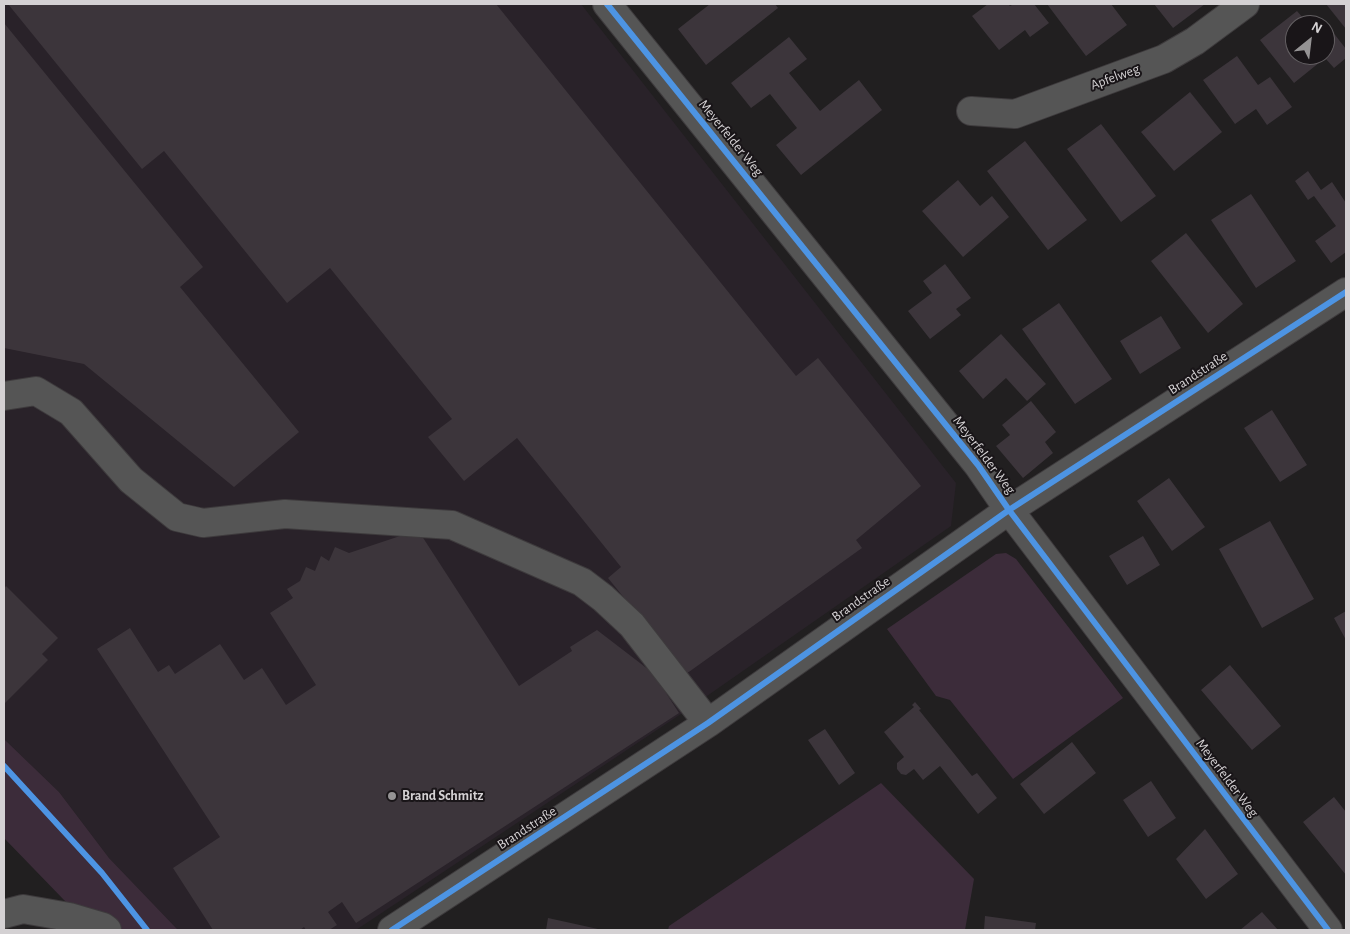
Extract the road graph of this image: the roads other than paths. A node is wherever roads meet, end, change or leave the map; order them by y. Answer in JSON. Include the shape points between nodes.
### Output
{"nodes":[{"id":1,"x":608,"y":4,"type":"edge"},
{"id":2,"x":1245,"y":4,"type":"edge"},
{"id":3,"x":972,"y":111,"type":"dead end"},
{"id":4,"x":1346,"y":292,"type":"edge"},
{"id":5,"x":4,"y":396,"type":"edge"},
{"id":6,"x":1009,"y":510,"type":"junction"},
{"id":7,"x":708,"y":724,"type":"junction"},
{"id":8,"x":4,"y":914,"type":"edge"},
{"id":9,"x":107,"y":930,"type":"edge"},
{"id":10,"x":392,"y":930,"type":"edge"},
{"id":11,"x":1328,"y":930,"type":"edge"}],
"edges":[{"from":1,"to":6,"type":"street","name":"Meyerfelder Weg","via":[[978,465]]},
{"from":2,"to":3,"type":"street","name":"Apfelweg","via":[[1196,41],[1164,59],[1015,114]]},
{"from":4,"to":6,"type":"street","name":"Brandstraße"},
{"from":5,"to":7,"type":"street","via":[[36,391],[71,412],[131,480],[177,517],[203,523],[285,514],[452,525],[582,582],[632,625]]},
{"from":6,"to":7,"type":"street","name":"Brandstraße"},
{"from":6,"to":11,"type":"street","name":"Meyerfelder Weg"},
{"from":7,"to":10,"type":"street","name":"Brandstraße"},
{"from":8,"to":9,"type":"street","via":[[24,909],[69,917]]}]}
